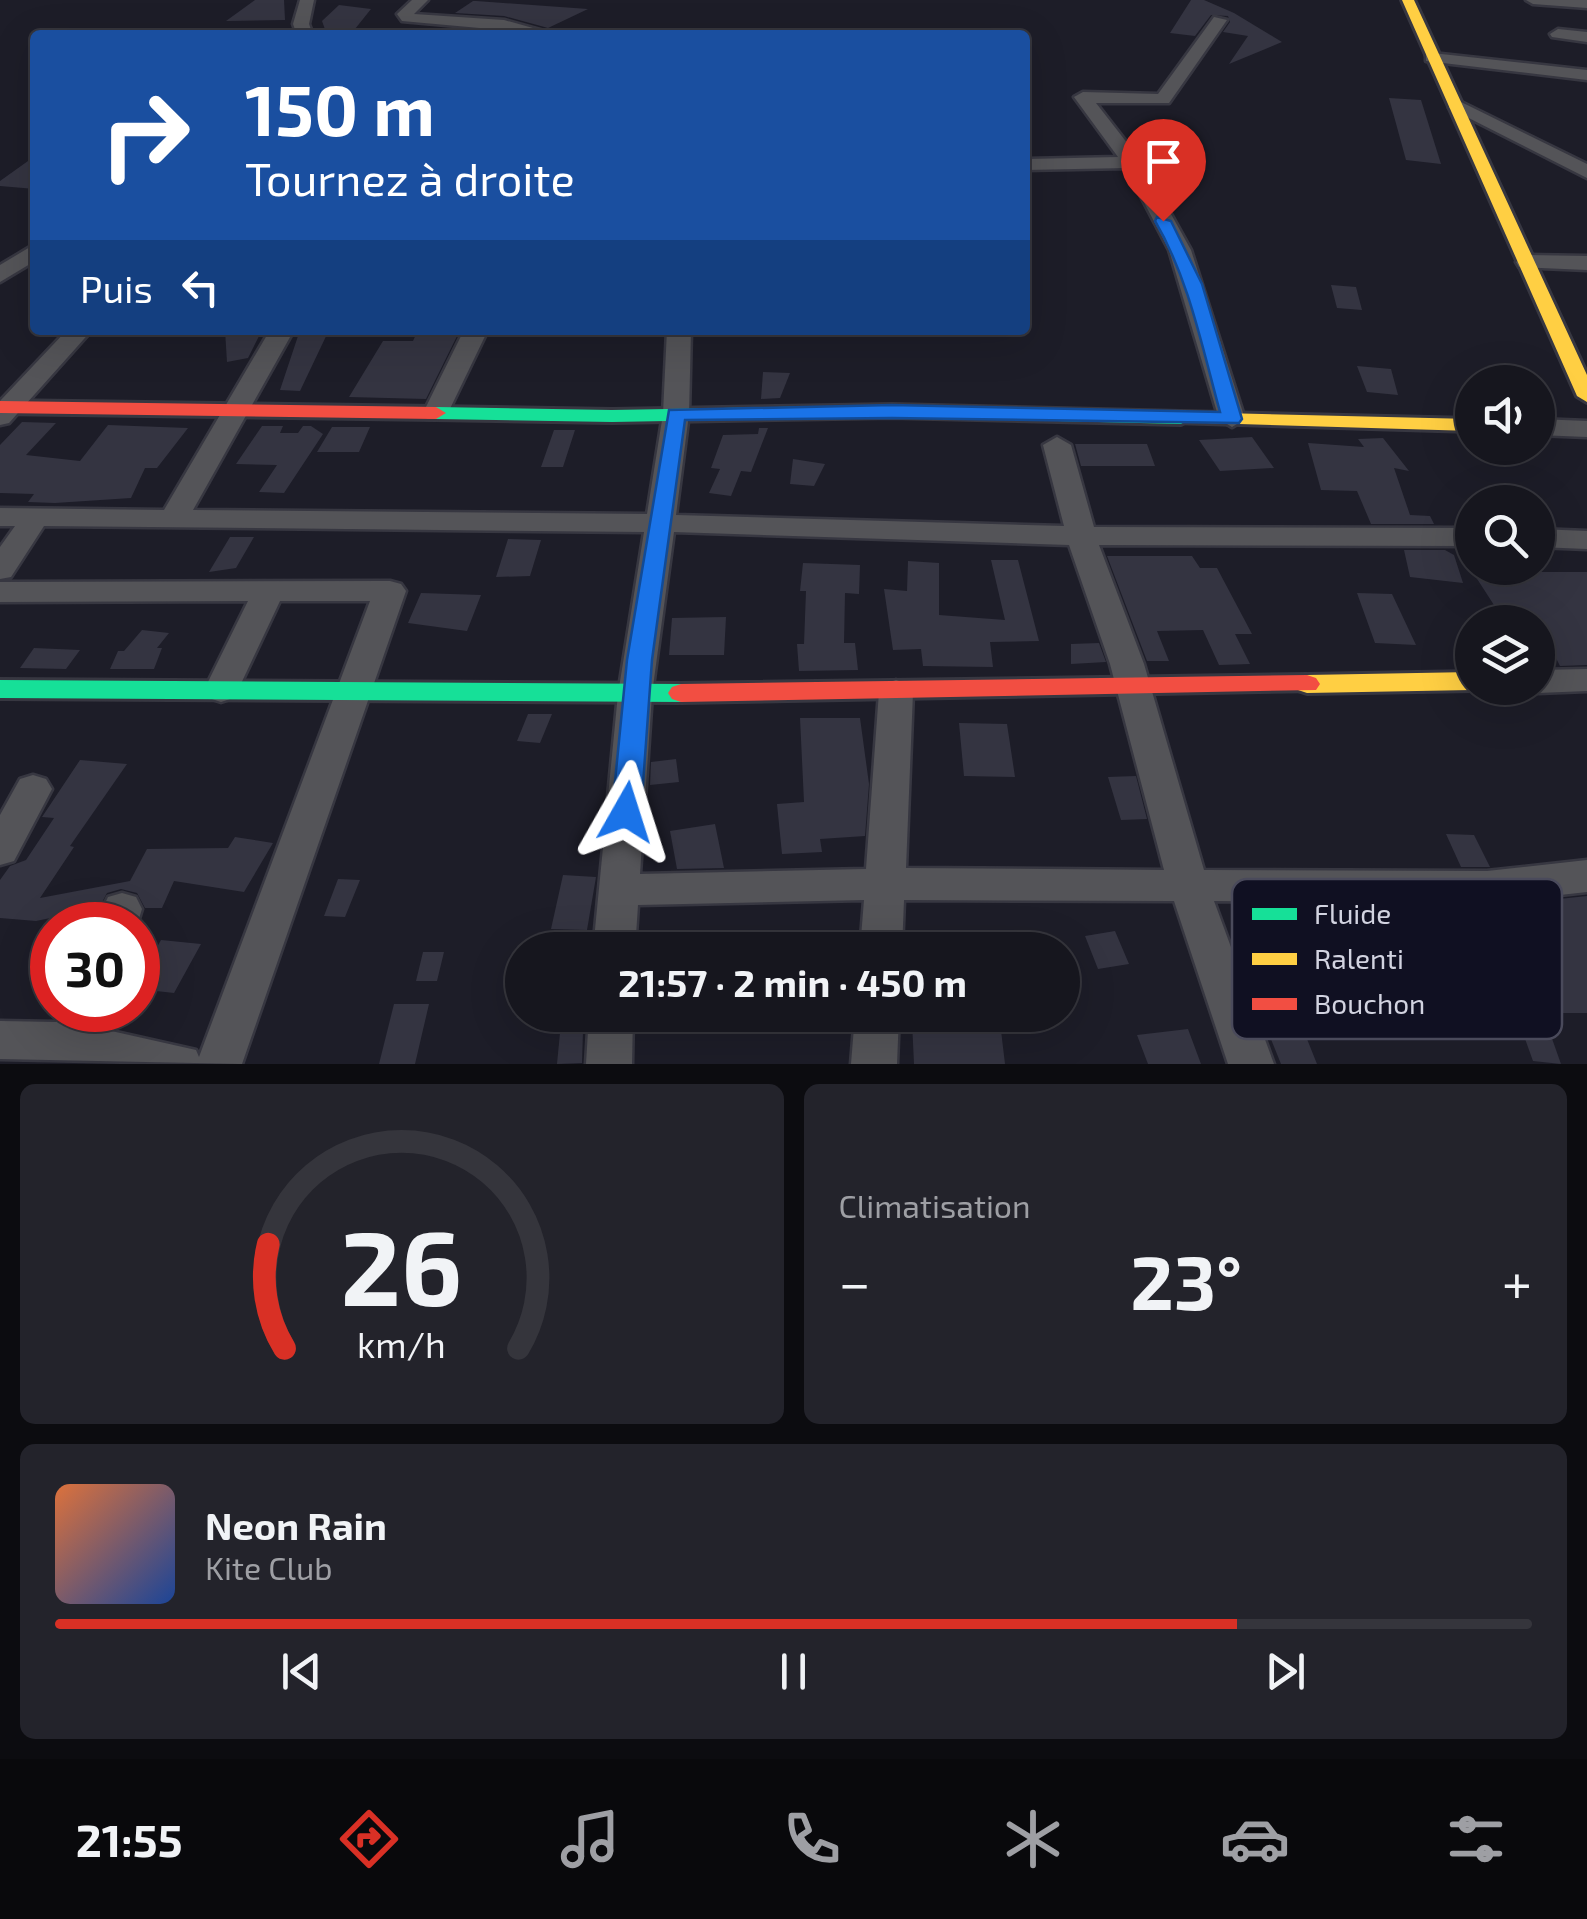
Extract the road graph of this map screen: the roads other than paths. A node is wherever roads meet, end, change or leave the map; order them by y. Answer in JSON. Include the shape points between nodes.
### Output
{"nodes":[{"id":1,"x":307,"y":0,"type":"edge"},
{"id":2,"x":421,"y":0,"type":"edge"},
{"id":3,"x":1408,"y":0,"type":"edge"},
{"id":4,"x":1533,"y":0,"type":"edge"},
{"id":5,"x":1587,"y":4,"type":"edge"},
{"id":6,"x":384,"y":8,"type":"dead end"},
{"id":7,"x":405,"y":14,"type":"junction"},
{"id":8,"x":1219,"y":20,"type":"dead end"},
{"id":9,"x":304,"y":30,"type":"edge"},
{"id":10,"x":527,"y":30,"type":"edge"},
{"id":11,"x":1558,"y":34,"type":"dead end"},
{"id":12,"x":1587,"y":37,"type":"edge"},
{"id":13,"x":1432,"y":58,"type":"junction"},
{"id":14,"x":1587,"y":76,"type":"edge"},
{"id":15,"x":1456,"y":104,"type":"junction"},
{"id":16,"x":1132,"y":162,"type":"junction"},
{"id":17,"x":1030,"y":164,"type":"edge"},
{"id":18,"x":1587,"y":172,"type":"edge"},
{"id":19,"x":30,"y":254,"type":"edge"},
{"id":20,"x":1527,"y":262,"type":"junction"},
{"id":21,"x":1587,"y":263,"type":"edge"},
{"id":22,"x":0,"y":277,"type":"edge"},
{"id":23,"x":30,"y":280,"type":"edge"},
{"id":24,"x":75,"y":335,"type":"edge"},
{"id":25,"x":279,"y":335,"type":"edge"},
{"id":26,"x":474,"y":335,"type":"edge"},
{"id":27,"x":679,"y":335,"type":"edge"},
{"id":28,"x":1586,"y":392,"type":"edge"},
{"id":29,"x":3,"y":410,"type":"edge"},
{"id":30,"x":238,"y":411,"type":"junction"},
{"id":31,"x":436,"y":412,"type":"junction"},
{"id":32,"x":676,"y":414,"type":"junction"},
{"id":33,"x":1232,"y":419,"type":"junction"},
{"id":34,"x":1455,"y":425,"type":"edge"},
{"id":35,"x":1555,"y":428,"type":"edge"},
{"id":36,"x":1587,"y":429,"type":"edge"},
{"id":37,"x":1057,"y":446,"type":"dead end"},
{"id":38,"x":0,"y":517,"type":"edge"},
{"id":39,"x":36,"y":518,"type":"junction"},
{"id":40,"x":174,"y":518,"type":"junction"},
{"id":41,"x":657,"y":523,"type":"junction"},
{"id":42,"x":1081,"y":536,"type":"junction"},
{"id":43,"x":1455,"y":537,"type":"edge"},
{"id":44,"x":1555,"y":539,"type":"edge"},
{"id":45,"x":1587,"y":540,"type":"edge"},
{"id":46,"x":0,"y":570,"type":"edge"},
{"id":47,"x":269,"y":590,"type":"junction"},
{"id":48,"x":0,"y":592,"type":"edge"},
{"id":49,"x":1587,"y":680,"type":"edge"},
{"id":50,"x":1555,"y":681,"type":"edge"},
{"id":51,"x":1455,"y":682,"type":"edge"},
{"id":52,"x":1131,"y":684,"type":"junction"},
{"id":53,"x":0,"y":689,"type":"edge"},
{"id":54,"x":222,"y":690,"type":"junction"},
{"id":55,"x":351,"y":691,"type":"junction"},
{"id":56,"x":896,"y":692,"type":"junction"},
{"id":57,"x":635,"y":694,"type":"junction"},
{"id":58,"x":33,"y":789,"type":"dead end"},
{"id":59,"x":0,"y":850,"type":"edge"},
{"id":60,"x":1587,"y":876,"type":"edge"},
{"id":61,"x":1562,"y":879,"type":"edge"},
{"id":62,"x":886,"y":884,"type":"junction"},
{"id":63,"x":1188,"y":887,"type":"junction"},
{"id":64,"x":1232,"y":887,"type":"edge"},
{"id":65,"x":616,"y":890,"type":"junction"},
{"id":66,"x":615,"y":932,"type":"edge"},
{"id":67,"x":882,"y":932,"type":"edge"},
{"id":68,"x":1232,"y":1009,"type":"edge"},
{"id":69,"x":43,"y":1032,"type":"edge"},
{"id":70,"x":92,"y":1032,"type":"edge"},
{"id":71,"x":610,"y":1032,"type":"edge"},
{"id":72,"x":876,"y":1032,"type":"edge"},
{"id":73,"x":1243,"y":1039,"type":"edge"},
{"id":74,"x":0,"y":1040,"type":"edge"},
{"id":75,"x":180,"y":1064,"type":"edge"},
{"id":76,"x":219,"y":1064,"type":"edge"},
{"id":77,"x":609,"y":1064,"type":"edge"},
{"id":78,"x":874,"y":1064,"type":"edge"},
{"id":79,"x":1252,"y":1064,"type":"edge"}],
"edges":[{"from":1,"to":9,"type":"street"},
{"from":2,"to":7,"type":"street"},
{"from":3,"to":13,"type":"main road"},
{"from":4,"to":5,"type":"street"},
{"from":6,"to":7,"type":"street"},
{"from":7,"to":10,"type":"street"},
{"from":8,"to":16,"type":"street","via":[[1163,99],[1083,97]]},
{"from":11,"to":12,"type":"street"},
{"from":13,"to":14,"type":"street"},
{"from":13,"to":15,"type":"main road"},
{"from":15,"to":18,"type":"street"},
{"from":15,"to":20,"type":"main road"},
{"from":16,"to":17,"type":"street"},
{"from":16,"to":33,"type":"street","via":[[1187,267]]},
{"from":19,"to":22,"type":"street"},
{"from":20,"to":21,"type":"street"},
{"from":20,"to":28,"type":"main road"},
{"from":22,"to":23,"type":"street"},
{"from":24,"to":29,"type":"street"},
{"from":25,"to":30,"type":"street"},
{"from":26,"to":31,"type":"street"},
{"from":27,"to":32,"type":"street"},
{"from":29,"to":30,"type":"main road"},
{"from":30,"to":31,"type":"main road"},
{"from":30,"to":40,"type":"street"},
{"from":31,"to":32,"type":"main road"},
{"from":32,"to":33,"type":"main road"},
{"from":32,"to":41,"type":"street"},
{"from":33,"to":34,"type":"main road"},
{"from":35,"to":36,"type":"street"},
{"from":37,"to":42,"type":"street"},
{"from":38,"to":39,"type":"street"},
{"from":39,"to":40,"type":"street"},
{"from":39,"to":46,"type":"street"},
{"from":40,"to":41,"type":"street"},
{"from":41,"to":42,"type":"street"},
{"from":41,"to":57,"type":"street"},
{"from":42,"to":43,"type":"street"},
{"from":42,"to":52,"type":"street"},
{"from":44,"to":45,"type":"street"},
{"from":47,"to":48,"type":"street"},
{"from":47,"to":54,"type":"street"},
{"from":47,"to":55,"type":"street","via":[[390,591]]},
{"from":49,"to":50,"type":"street"},
{"from":51,"to":52,"type":"main road"},
{"from":52,"to":56,"type":"main road"},
{"from":52,"to":63,"type":"street"},
{"from":53,"to":54,"type":"main road"},
{"from":54,"to":55,"type":"main road"},
{"from":55,"to":57,"type":"main road"},
{"from":55,"to":76,"type":"street"},
{"from":56,"to":57,"type":"main road"},
{"from":56,"to":62,"type":"street"},
{"from":57,"to":65,"type":"street"},
{"from":58,"to":59,"type":"street"},
{"from":60,"to":61,"type":"street"},
{"from":62,"to":63,"type":"street"},
{"from":62,"to":65,"type":"street"},
{"from":62,"to":67,"type":"street"},
{"from":63,"to":64,"type":"street"},
{"from":63,"to":68,"type":"street"},
{"from":65,"to":66,"type":"street"},
{"from":69,"to":74,"type":"street"},
{"from":70,"to":75,"type":"street"},
{"from":71,"to":77,"type":"street"},
{"from":72,"to":78,"type":"street"},
{"from":73,"to":79,"type":"street"}]}
